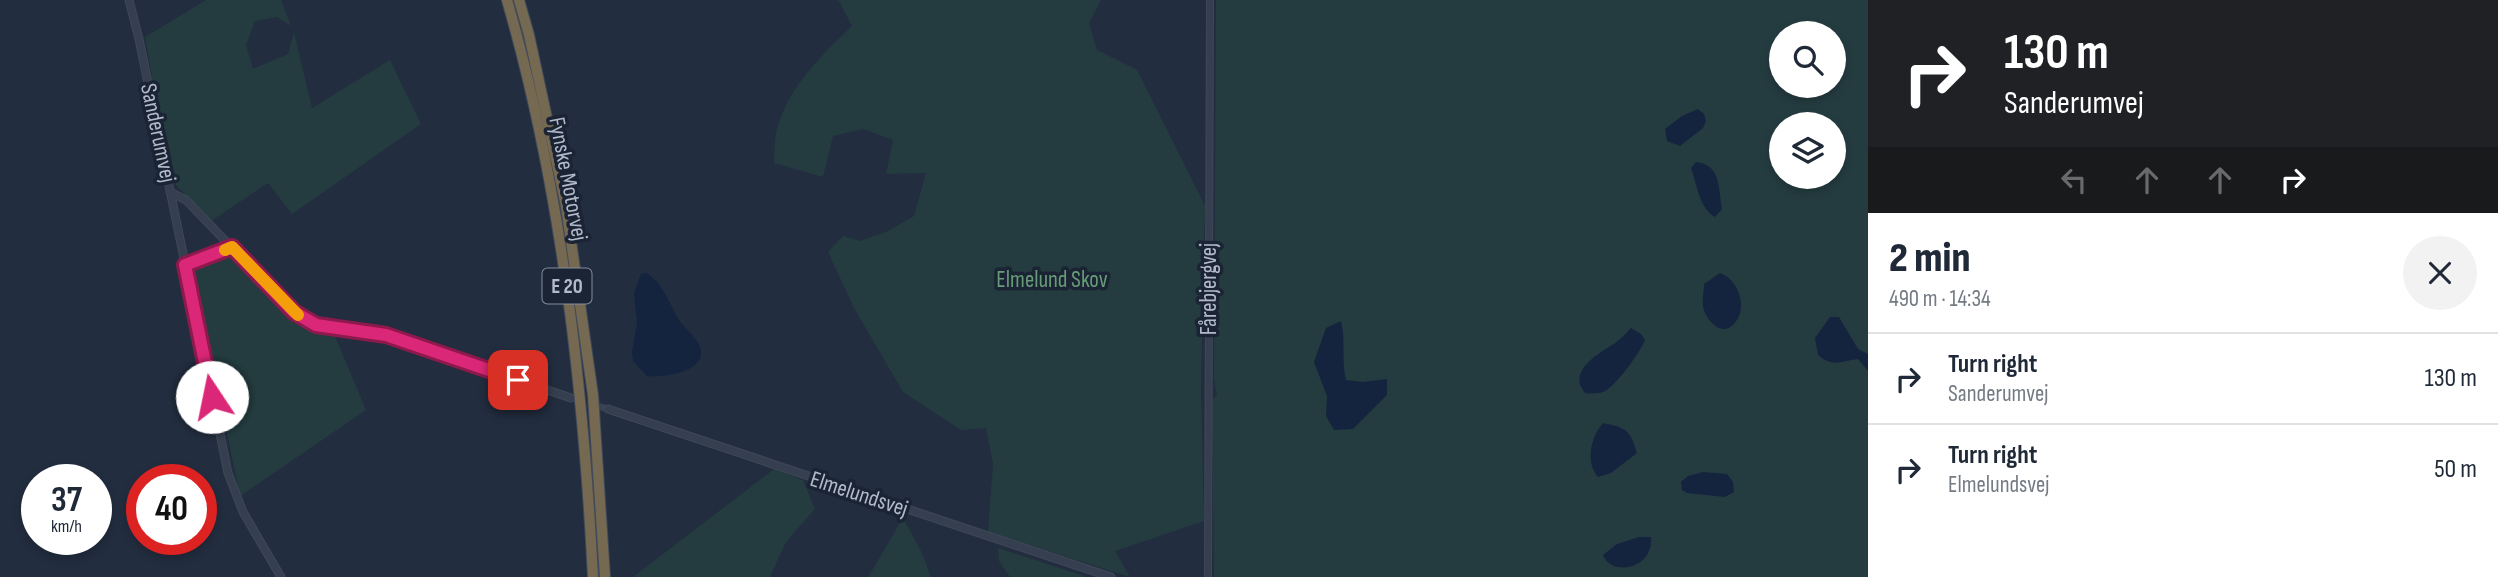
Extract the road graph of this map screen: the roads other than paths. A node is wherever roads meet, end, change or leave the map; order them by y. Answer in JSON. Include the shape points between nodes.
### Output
{"nodes":[{"id":1,"x":129,"y":0,"type":"edge"},
{"id":2,"x":507,"y":0,"type":"edge"},
{"id":3,"x":519,"y":0,"type":"edge"},
{"id":4,"x":1210,"y":0,"type":"edge"},
{"id":5,"x":170,"y":192,"type":"junction"},
{"id":6,"x":232,"y":247,"type":"junction"},
{"id":7,"x":185,"y":265,"type":"junction"},
{"id":8,"x":571,"y":398,"type":"tunnel mouth"},
{"id":9,"x":608,"y":409,"type":"tunnel mouth"},
{"id":10,"x":281,"y":577,"type":"edge"},
{"id":11,"x":593,"y":577,"type":"edge"},
{"id":12,"x":604,"y":577,"type":"edge"},
{"id":13,"x":1111,"y":577,"type":"edge"},
{"id":14,"x":1208,"y":577,"type":"edge"}],
"edges":[{"from":1,"to":5,"type":"street","name":"Sanderumvej"},
{"from":2,"to":11,"type":"highway","name":"Fynske Motorvej","number":"E 20","via":[[544,156],[568,291],[587,463]]},
{"from":3,"to":12,"type":"highway","name":"Fynske Motorvej","number":"E 20","via":[[568,220],[593,396]]},
{"from":4,"to":14,"type":"street","name":"Fårebjergvej"},
{"from":5,"to":6,"type":"street","via":[[186,200]]},
{"from":5,"to":7,"type":"street","name":"Sanderumvej"},
{"from":6,"to":7,"type":"street"},
{"from":6,"to":8,"type":"street","via":[[294,312],[316,325],[386,335]]},
{"from":7,"to":10,"type":"street","name":"Sanderumvej","via":[[232,486]]},
{"from":9,"to":13,"type":"street","name":"Elmelundsvej"}]}
